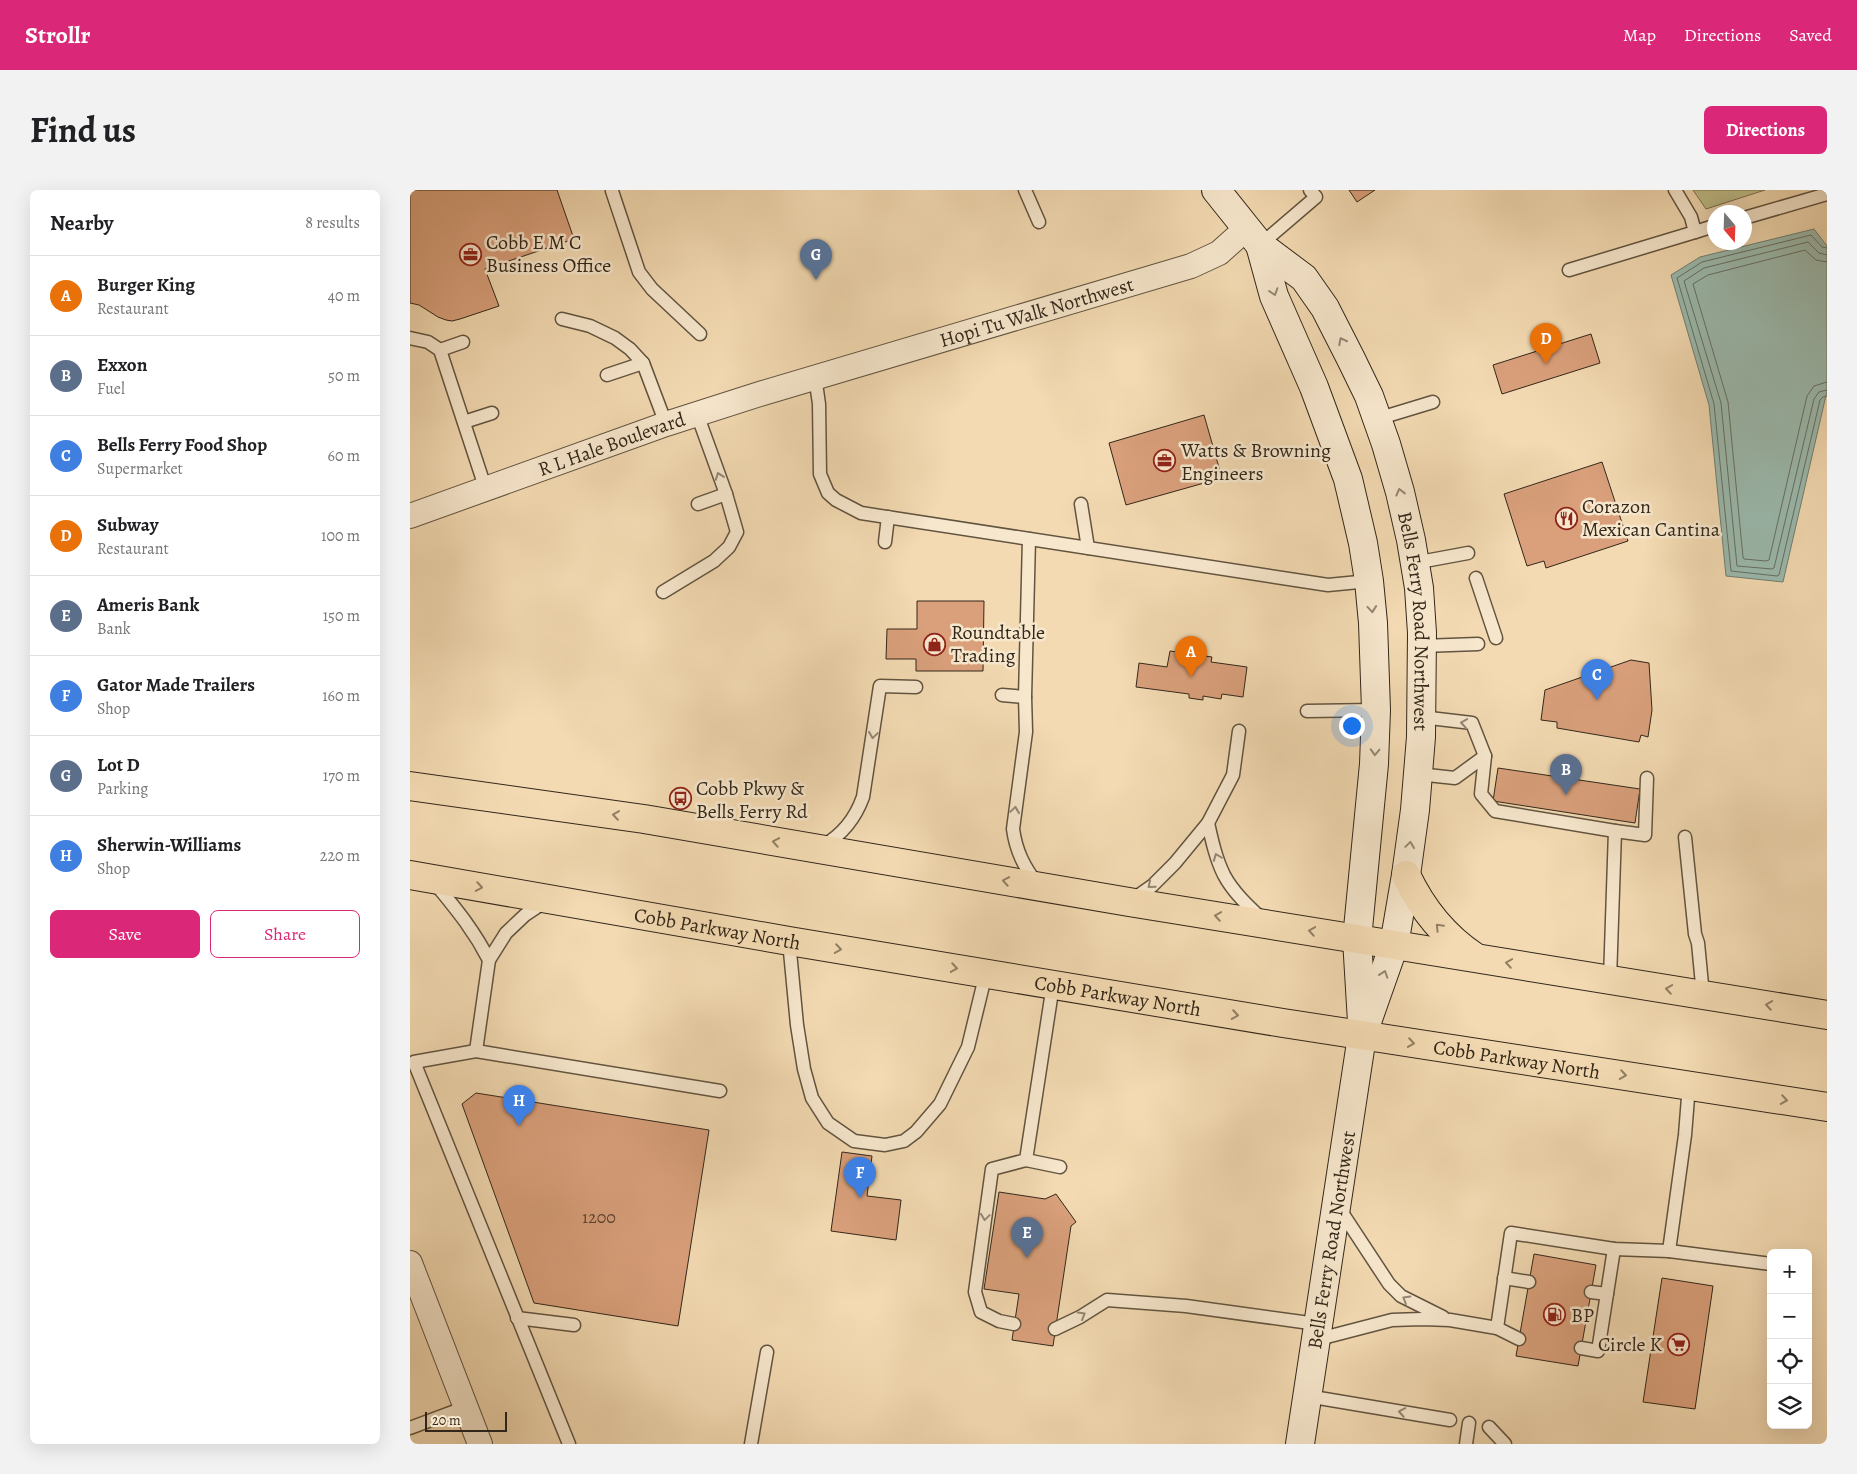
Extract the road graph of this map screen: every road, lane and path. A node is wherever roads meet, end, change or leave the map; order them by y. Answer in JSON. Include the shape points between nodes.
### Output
{"nodes":[{"id":1,"x":1025,"y":190,"type":"edge"},
{"id":2,"x":1216,"y":190,"type":"edge"},
{"id":3,"x":1310,"y":190,"type":"edge"},
{"id":4,"x":1675,"y":190,"type":"edge"},
{"id":5,"x":612,"y":191,"type":"dead end"},
{"id":6,"x":1827,"y":194,"type":"edge"},
{"id":7,"x":1752,"y":216,"type":"edge"},
{"id":8,"x":1039,"y":222,"type":"dead end"},
{"id":9,"x":1707,"y":228,"type":"edge"},
{"id":10,"x":1695,"y":232,"type":"junction"},
{"id":11,"x":1253,"y":236,"type":"junction"},
{"id":12,"x":1570,"y":270,"type":"dead end"},
{"id":13,"x":562,"y":319,"type":"dead end"},
{"id":14,"x":700,"y":334,"type":"dead end"},
{"id":15,"x":410,"y":338,"type":"edge"},
{"id":16,"x":464,"y":342,"type":"dead end"},
{"id":17,"x":440,"y":350,"type":"junction"},
{"id":18,"x":644,"y":363,"type":"junction"},
{"id":19,"x":607,"y":375,"type":"dead end"},
{"id":20,"x":815,"y":376,"type":"junction"},
{"id":21,"x":1433,"y":402,"type":"dead end"},
{"id":22,"x":492,"y":413,"type":"dead end"},
{"id":23,"x":697,"y":414,"type":"junction"},
{"id":24,"x":1377,"y":419,"type":"junction"},
{"id":25,"x":464,"y":422,"type":"junction"},
{"id":26,"x":666,"y":424,"type":"junction"},
{"id":27,"x":486,"y":490,"type":"junction"},
{"id":28,"x":726,"y":494,"type":"junction"},
{"id":29,"x":698,"y":504,"type":"dead end"},
{"id":30,"x":1081,"y":504,"type":"dead end"},
{"id":31,"x":410,"y":516,"type":"edge"},
{"id":32,"x":888,"y":517,"type":"junction"},
{"id":33,"x":1029,"y":539,"type":"junction"},
{"id":34,"x":885,"y":542,"type":"dead end"},
{"id":35,"x":1088,"y":548,"type":"junction"},
{"id":36,"x":1468,"y":553,"type":"dead end"},
{"id":37,"x":1414,"y":563,"type":"junction"},
{"id":38,"x":1476,"y":578,"type":"dead end"},
{"id":39,"x":1369,"y":581,"type":"junction"},
{"id":40,"x":663,"y":592,"type":"dead end"},
{"id":41,"x":1496,"y":638,"type":"dead end"},
{"id":42,"x":1478,"y":644,"type":"dead end"},
{"id":43,"x":1422,"y":646,"type":"junction"},
{"id":44,"x":916,"y":686,"type":"dead end"},
{"id":45,"x":1002,"y":695,"type":"dead end"},
{"id":46,"x":1025,"y":697,"type":"junction"},
{"id":47,"x":1376,"y":710,"type":"junction"},
{"id":48,"x":1307,"y":711,"type":"dead end"},
{"id":49,"x":1421,"y":717,"type":"junction"},
{"id":50,"x":1239,"y":730,"type":"dead end"},
{"id":51,"x":1485,"y":756,"type":"junction"},
{"id":52,"x":1418,"y":774,"type":"junction"},
{"id":53,"x":1647,"y":778,"type":"dead end"},
{"id":54,"x":410,"y":786,"type":"edge"},
{"id":55,"x":1208,"y":823,"type":"junction"},
{"id":56,"x":1615,"y":831,"type":"junction"},
{"id":57,"x":1685,"y":838,"type":"dead end"},
{"id":58,"x":819,"y":849,"type":"junction"},
{"id":59,"x":1406,"y":875,"type":"junction"},
{"id":60,"x":420,"y":877,"type":"edge"},
{"id":61,"x":1040,"y":886,"type":"junction"},
{"id":62,"x":549,"y":899,"type":"junction"},
{"id":63,"x":1129,"y":902,"type":"junction"},
{"id":64,"x":1266,"y":924,"type":"junction"},
{"id":65,"x":1357,"y":939,"type":"junction"},
{"id":66,"x":790,"y":941,"type":"junction"},
{"id":67,"x":1394,"y":945,"type":"junction"},
{"id":68,"x":1476,"y":958,"type":"junction"},
{"id":69,"x":489,"y":960,"type":"junction"},
{"id":70,"x":986,"y":973,"type":"junction"},
{"id":71,"x":1610,"y":980,"type":"junction"},
{"id":72,"x":1053,"y":985,"type":"junction"},
{"id":73,"x":1703,"y":994,"type":"junction"},
{"id":74,"x":1827,"y":1015,"type":"edge"},
{"id":75,"x":1362,"y":1036,"type":"junction"},
{"id":76,"x":476,"y":1051,"type":"junction"},
{"id":77,"x":1689,"y":1085,"type":"junction"},
{"id":78,"x":720,"y":1090,"type":"dead end"},
{"id":79,"x":1827,"y":1107,"type":"edge"},
{"id":80,"x":1026,"y":1160,"type":"junction"},
{"id":81,"x":1060,"y":1167,"type":"dead end"},
{"id":82,"x":1336,"y":1203,"type":"junction"},
{"id":83,"x":1614,"y":1249,"type":"junction"},
{"id":84,"x":1669,"y":1251,"type":"junction"},
{"id":85,"x":410,"y":1263,"type":"edge"},
{"id":86,"x":1767,"y":1263,"type":"edge"},
{"id":87,"x":1504,"y":1278,"type":"junction"},
{"id":88,"x":1529,"y":1282,"type":"dead end"},
{"id":89,"x":1591,"y":1292,"type":"dead end"},
{"id":90,"x":1607,"y":1294,"type":"junction"},
{"id":91,"x":517,"y":1318,"type":"junction"},
{"id":92,"x":1450,"y":1320,"type":"junction"},
{"id":93,"x":1014,"y":1324,"type":"dead end"},
{"id":94,"x":574,"y":1325,"type":"dead end"},
{"id":95,"x":1497,"y":1328,"type":"junction"},
{"id":96,"x":1055,"y":1329,"type":"dead end"},
{"id":97,"x":1316,"y":1332,"type":"junction"},
{"id":98,"x":1519,"y":1339,"type":"dead end"},
{"id":99,"x":1581,"y":1348,"type":"dead end"},
{"id":100,"x":767,"y":1352,"type":"dead end"},
{"id":101,"x":1307,"y":1396,"type":"junction"},
{"id":102,"x":466,"y":1407,"type":"junction"},
{"id":103,"x":1450,"y":1420,"type":"dead end"},
{"id":104,"x":1469,"y":1423,"type":"dead end"},
{"id":105,"x":1489,"y":1427,"type":"dead end"},
{"id":106,"x":410,"y":1428,"type":"edge"},
{"id":107,"x":480,"y":1444,"type":"edge"},
{"id":108,"x":569,"y":1444,"type":"edge"},
{"id":109,"x":751,"y":1444,"type":"edge"},
{"id":110,"x":1300,"y":1444,"type":"edge"},
{"id":111,"x":1466,"y":1444,"type":"edge"},
{"id":112,"x":1505,"y":1444,"type":"edge"}],
"edges":[{"from":1,"to":8,"type":"lane"},
{"from":2,"to":11,"type":"main road","name":"Bells Ferry Road Northwest"},
{"from":3,"to":11,"type":"lane","via":[[1316,197]]},
{"from":4,"to":10,"type":"lane","via":[[1691,217]]},
{"from":5,"to":14,"type":"lane","via":[[640,272],[652,289]]},
{"from":6,"to":7,"type":"lane"},
{"from":9,"to":10,"type":"lane"},
{"from":10,"to":12,"type":"lane"},
{"from":11,"to":20,"type":"street","name":"Hopi Tu Walk Northwest","via":[[1191,266]]},
{"from":24,"to":11,"type":"main road","name":"Bells Ferry Road Northwest","one_way":true,"via":[[1351,359],[1317,294],[1304,278]]},
{"from":11,"to":39,"type":"main road","name":"Bells Ferry Road Northwest","one_way":true,"via":[[1345,471]]},
{"from":13,"to":18,"type":"lane","via":[[590,326],[615,338]]},
{"from":15,"to":17,"type":"lane","via":[[428,342]]},
{"from":16,"to":17,"type":"lane"},
{"from":17,"to":25,"type":"lane"},
{"from":18,"to":19,"type":"lane"},
{"from":18,"to":26,"type":"lane"},
{"from":20,"to":23,"type":"street","name":"R L Hale Boulevard"},
{"from":20,"to":32,"type":"lane","via":[[819,404],[820,474],[828,493],[861,512]]},
{"from":21,"to":24,"type":"lane"},
{"from":22,"to":25,"type":"lane"},
{"from":23,"to":26,"type":"street","name":"R L Hale Boulevard"},
{"from":28,"to":23,"type":"lane","one_way":true},
{"from":37,"to":24,"type":"main road","name":"Bells Ferry Road Northwest","one_way":true,"via":[[1400,492]]},
{"from":25,"to":27,"type":"lane"},
{"from":26,"to":27,"type":"street","name":"R L Hale Boulevard"},
{"from":27,"to":31,"type":"street","name":"R L Hale Boulevard"},
{"from":28,"to":29,"type":"lane"},
{"from":28,"to":40,"type":"lane","via":[[737,532],[729,547],[714,561]]},
{"from":30,"to":35,"type":"lane"},
{"from":32,"to":33,"type":"lane"},
{"from":32,"to":34,"type":"lane"},
{"from":33,"to":35,"type":"lane"},
{"from":33,"to":46,"type":"lane"},
{"from":35,"to":39,"type":"lane","via":[[1328,585]]},
{"from":36,"to":37,"type":"lane"},
{"from":37,"to":43,"type":"main road","name":"Bells Ferry Road Northwest"},
{"from":38,"to":41,"type":"lane"},
{"from":39,"to":47,"type":"main road","name":"Bells Ferry Road Northwest","one_way":true},
{"from":42,"to":43,"type":"lane"},
{"from":43,"to":49,"type":"main road","name":"Bells Ferry Road Northwest"},
{"from":44,"to":58,"type":"lane","one_way":true,"via":[[880,686],[865,788],[859,807],[847,827]]},
{"from":45,"to":46,"type":"lane"},
{"from":61,"to":46,"type":"lane","one_way":true,"via":[[1015,845],[1013,829],[1026,732]]},
{"from":47,"to":48,"type":"lane"},
{"from":47,"to":65,"type":"main road","name":"Bells Ferry Road Northwest","one_way":true},
{"from":51,"to":49,"type":"lane","one_way":true,"via":[[1472,724]]},
{"from":49,"to":52,"type":"main road","name":"Bells Ferry Road Northwest"},
{"from":50,"to":55,"type":"lane","via":[[1233,775]]},
{"from":51,"to":52,"type":"lane","via":[[1455,778]]},
{"from":51,"to":56,"type":"lane","via":[[1481,794],[1495,811]]},
{"from":59,"to":52,"type":"main road","name":"Bells Ferry Road Northwest","one_way":true},
{"from":53,"to":56,"type":"lane","via":[[1645,835]]},
{"from":58,"to":54,"type":"main road","one_way":true,"via":[[644,819]]},
{"from":55,"to":63,"type":"lane","one_way":true,"via":[[1175,863],[1152,886]]},
{"from":64,"to":55,"type":"lane","one_way":true,"via":[[1240,897],[1225,875]]},
{"from":56,"to":71,"type":"lane"},
{"from":57,"to":73,"type":"lane"},
{"from":61,"to":58,"type":"main road","one_way":true},
{"from":59,"to":67,"type":"main road","name":"Bells Ferry Road Northwest"},
{"from":68,"to":59,"type":"main road","one_way":true,"via":[[1452,940],[1429,916]]},
{"from":60,"to":62,"type":"main road","name":"Cobb Parkway North","one_way":true},
{"from":60,"to":69,"type":"lane","via":[[465,919]]},
{"from":61,"to":63,"type":"main road"},
{"from":62,"to":66,"type":"main road","name":"Cobb Parkway North"},
{"from":62,"to":69,"type":"lane","via":[[506,933]]},
{"from":64,"to":63,"type":"main road","one_way":true},
{"from":65,"to":64,"type":"main road","one_way":true},
{"from":65,"to":67,"type":"main road"},
{"from":65,"to":75,"type":"main road","name":"Bells Ferry Road Northwest"},
{"from":66,"to":70,"type":"main road","name":"Cobb Parkway North","one_way":true},
{"from":66,"to":70,"type":"lane","via":[[797,1025],[812,1098],[828,1123],[854,1140],[885,1146],[904,1141],[916,1132],[940,1104],[968,1047]]},
{"from":67,"to":68,"type":"main road"},
{"from":75,"to":67,"type":"main road","name":"Bells Ferry Road Northwest","one_way":true},
{"from":71,"to":68,"type":"main road","one_way":true},
{"from":69,"to":76,"type":"lane"},
{"from":70,"to":72,"type":"main road","name":"Cobb Parkway North"},
{"from":73,"to":71,"type":"main road","one_way":true},
{"from":72,"to":75,"type":"main road","name":"Cobb Parkway North","one_way":true},
{"from":72,"to":80,"type":"lane"},
{"from":74,"to":73,"type":"main road","one_way":true},
{"from":75,"to":77,"type":"main road","name":"Cobb Parkway North","one_way":true},
{"from":75,"to":82,"type":"main road","name":"Bells Ferry Road Northwest"},
{"from":76,"to":78,"type":"lane"},
{"from":76,"to":91,"type":"lane","via":[[414,1062]]},
{"from":77,"to":79,"type":"main road","name":"Cobb Parkway North","one_way":true},
{"from":77,"to":84,"type":"lane"},
{"from":80,"to":81,"type":"lane"},
{"from":80,"to":93,"type":"lane","one_way":true,"via":[[992,1169],[974,1292],[981,1312]]},
{"from":92,"to":82,"type":"lane","one_way":true,"via":[[1401,1296],[1389,1284]]},
{"from":82,"to":97,"type":"main road","name":"Bells Ferry Road Northwest"},
{"from":83,"to":84,"type":"lane"},
{"from":83,"to":87,"type":"lane","via":[[1511,1233]]},
{"from":83,"to":90,"type":"lane"},
{"from":84,"to":86,"type":"lane"},
{"from":85,"to":102,"type":"street"},
{"from":87,"to":88,"type":"lane"},
{"from":87,"to":95,"type":"lane"},
{"from":89,"to":90,"type":"lane"},
{"from":90,"to":99,"type":"lane","via":[[1598,1351]]},
{"from":91,"to":94,"type":"lane"},
{"from":91,"to":108,"type":"lane"},
{"from":92,"to":95,"type":"lane"},
{"from":92,"to":97,"type":"lane","via":[[1392,1320]]},
{"from":95,"to":98,"type":"lane"},
{"from":96,"to":97,"type":"lane","one_way":true,"via":[[1107,1300],[1186,1306]]},
{"from":97,"to":101,"type":"main road","name":"Bells Ferry Road Northwest"},
{"from":100,"to":109,"type":"lane"},
{"from":103,"to":101,"type":"lane","one_way":true},
{"from":101,"to":110,"type":"main road","name":"Bells Ferry Road Northwest"},
{"from":102,"to":106,"type":"lane"},
{"from":102,"to":107,"type":"street"},
{"from":104,"to":111,"type":"lane"},
{"from":105,"to":112,"type":"lane"}]}
